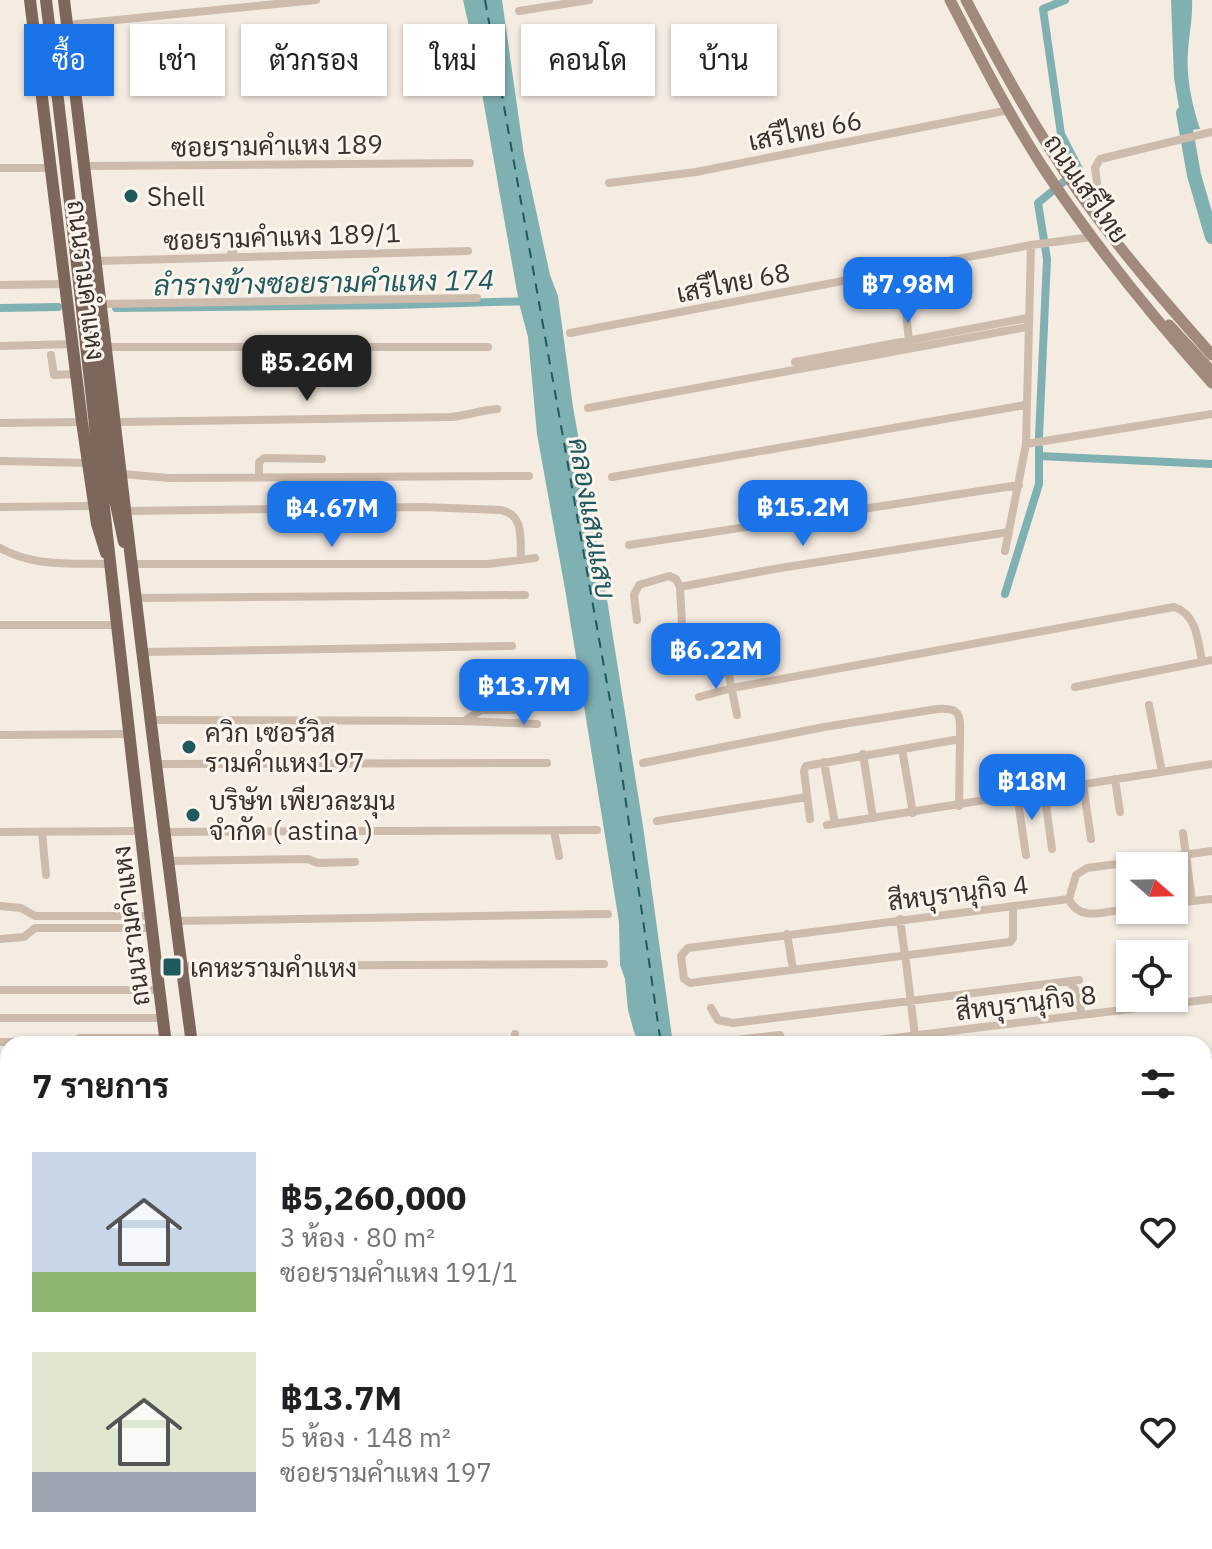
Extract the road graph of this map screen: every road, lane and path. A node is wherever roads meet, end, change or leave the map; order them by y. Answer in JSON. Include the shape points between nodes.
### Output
{"nodes":[{"id":1,"x":30,"y":0,"type":"edge"},
{"id":2,"x":46,"y":0,"type":"edge"},
{"id":3,"x":53,"y":0,"type":"edge"},
{"id":4,"x":64,"y":0,"type":"edge"},
{"id":5,"x":316,"y":0,"type":"edge"},
{"id":6,"x":589,"y":0,"type":"edge"},
{"id":7,"x":950,"y":0,"type":"edge"},
{"id":8,"x":966,"y":0,"type":"edge"},
{"id":9,"x":572,"y":1,"type":"edge"},
{"id":10,"x":519,"y":11,"type":"dead end"},
{"id":11,"x":67,"y":24,"type":"edge"},
{"id":12,"x":77,"y":24,"type":"edge"},
{"id":13,"x":76,"y":96,"type":"edge"},
{"id":14,"x":1009,"y":110,"type":"junction"},
{"id":15,"x":1209,"y":133,"type":"edge"},
{"id":16,"x":470,"y":163,"type":"dead end"},
{"id":17,"x":85,"y":166,"type":"junction"},
{"id":18,"x":0,"y":168,"type":"edge"},
{"id":19,"x":50,"y":168,"type":"junction"},
{"id":20,"x":609,"y":183,"type":"dead end"},
{"id":21,"x":1079,"y":192,"type":"junction"},
{"id":22,"x":77,"y":222,"type":"junction"},
{"id":23,"x":257,"y":235,"type":"dead end"},
{"id":24,"x":1092,"y":237,"type":"junction"},
{"id":25,"x":1032,"y":244,"type":"junction"},
{"id":26,"x":468,"y":251,"type":"dead end"},
{"id":27,"x":229,"y":257,"type":"junction"},
{"id":28,"x":97,"y":261,"type":"junction"},
{"id":29,"x":64,"y":284,"type":"junction"},
{"id":30,"x":0,"y":285,"type":"edge"},
{"id":31,"x":477,"y":298,"type":"dead end"},
{"id":32,"x":102,"y":304,"type":"junction"},
{"id":33,"x":1145,"y":304,"type":"junction"},
{"id":34,"x":906,"y":312,"type":"dead end"},
{"id":35,"x":1027,"y":322,"type":"junction"},
{"id":36,"x":570,"y":333,"type":"dead end"},
{"id":37,"x":909,"y":341,"type":"junction"},
{"id":38,"x":73,"y":344,"type":"junction"},
{"id":39,"x":0,"y":346,"type":"edge"},
{"id":40,"x":107,"y":347,"type":"junction"},
{"id":41,"x":488,"y":347,"type":"dead end"},
{"id":42,"x":51,"y":355,"type":"dead end"},
{"id":43,"x":1212,"y":355,"type":"edge"},
{"id":44,"x":795,"y":362,"type":"dead end"},
{"id":45,"x":1212,"y":372,"type":"edge"},
{"id":46,"x":77,"y":374,"type":"junction"},
{"id":47,"x":1212,"y":383,"type":"edge"},
{"id":48,"x":1025,"y":405,"type":"junction"},
{"id":49,"x":588,"y":408,"type":"dead end"},
{"id":50,"x":497,"y":409,"type":"dead end"},
{"id":51,"x":1212,"y":414,"type":"edge"},
{"id":52,"x":82,"y":422,"type":"junction"},
{"id":53,"x":116,"y":422,"type":"junction"},
{"id":54,"x":0,"y":423,"type":"edge"},
{"id":55,"x":1026,"y":444,"type":"junction"},
{"id":56,"x":322,"y":459,"type":"dead end"},
{"id":57,"x":0,"y":461,"type":"edge"},
{"id":58,"x":89,"y":463,"type":"junction"},
{"id":59,"x":122,"y":474,"type":"junction"},
{"id":60,"x":529,"y":476,"type":"dead end"},
{"id":61,"x":259,"y":477,"type":"junction"},
{"id":62,"x":612,"y":477,"type":"dead end"},
{"id":63,"x":1019,"y":485,"type":"junction"},
{"id":64,"x":94,"y":506,"type":"junction"},
{"id":65,"x":0,"y":507,"type":"edge"},
{"id":66,"x":127,"y":511,"type":"junction"},
{"id":67,"x":1009,"y":532,"type":"junction"},
{"id":68,"x":629,"y":545,"type":"dead end"},
{"id":69,"x":0,"y":548,"type":"edge"},
{"id":70,"x":1005,"y":551,"type":"dead end"},
{"id":71,"x":535,"y":558,"type":"dead end"},
{"id":72,"x":521,"y":560,"type":"junction"},
{"id":73,"x":109,"y":564,"type":"junction"},
{"id":74,"x":131,"y":564,"type":"junction"},
{"id":75,"x":680,"y":587,"type":"junction"},
{"id":76,"x":525,"y":595,"type":"dead end"},
{"id":77,"x":135,"y":598,"type":"junction"},
{"id":78,"x":637,"y":620,"type":"dead end"},
{"id":79,"x":0,"y":625,"type":"edge"},
{"id":80,"x":115,"y":625,"type":"junction"},
{"id":81,"x":683,"y":642,"type":"dead end"},
{"id":82,"x":512,"y":646,"type":"dead end"},
{"id":83,"x":142,"y":652,"type":"junction"},
{"id":84,"x":1212,"y":660,"type":"edge"},
{"id":85,"x":726,"y":661,"type":"dead end"},
{"id":86,"x":1202,"y":662,"type":"junction"},
{"id":87,"x":545,"y":687,"type":"dead end"},
{"id":88,"x":1075,"y":687,"type":"dead end"},
{"id":89,"x":732,"y":688,"type":"junction"},
{"id":90,"x":699,"y":697,"type":"dead end"},
{"id":91,"x":1149,"y":705,"type":"dead end"},
{"id":92,"x":737,"y":715,"type":"dead end"},
{"id":93,"x":152,"y":720,"type":"junction"},
{"id":94,"x":464,"y":721,"type":"junction"},
{"id":95,"x":537,"y":724,"type":"dead end"},
{"id":96,"x":129,"y":734,"type":"junction"},
{"id":97,"x":0,"y":735,"type":"edge"},
{"id":98,"x":960,"y":739,"type":"junction"},
{"id":99,"x":902,"y":749,"type":"junction"},
{"id":100,"x":863,"y":754,"type":"junction"},
{"id":101,"x":824,"y":762,"type":"junction"},
{"id":102,"x":547,"y":763,"type":"dead end"},
{"id":103,"x":643,"y":763,"type":"dead end"},
{"id":104,"x":156,"y":764,"type":"junction"},
{"id":105,"x":1212,"y":764,"type":"edge"},
{"id":106,"x":1162,"y":772,"type":"junction"},
{"id":107,"x":1115,"y":779,"type":"junction"},
{"id":108,"x":1083,"y":784,"type":"junction"},
{"id":109,"x":1044,"y":791,"type":"junction"},
{"id":110,"x":1017,"y":795,"type":"junction"},
{"id":111,"x":807,"y":797,"type":"junction"},
{"id":112,"x":959,"y":806,"type":"junction"},
{"id":113,"x":1120,"y":812,"type":"dead end"},
{"id":114,"x":913,"y":813,"type":"junction"},
{"id":115,"x":873,"y":818,"type":"junction"},
{"id":116,"x":810,"y":819,"type":"dead end"},
{"id":117,"x":657,"y":821,"type":"dead end"},
{"id":118,"x":597,"y":830,"type":"dead end"},
{"id":119,"x":141,"y":831,"type":"junction"},
{"id":120,"x":554,"y":831,"type":"junction"},
{"id":121,"x":0,"y":832,"type":"edge"},
{"id":122,"x":42,"y":832,"type":"junction"},
{"id":123,"x":165,"y":832,"type":"junction"},
{"id":124,"x":1183,"y":833,"type":"dead end"},
{"id":125,"x":1091,"y":839,"type":"dead end"},
{"id":126,"x":1052,"y":849,"type":"dead end"},
{"id":127,"x":1212,"y":851,"type":"edge"},
{"id":128,"x":1186,"y":852,"type":"edge"},
{"id":129,"x":1188,"y":854,"type":"edge"},
{"id":130,"x":1026,"y":855,"type":"dead end"},
{"id":131,"x":559,"y":856,"type":"dead end"},
{"id":132,"x":168,"y":861,"type":"junction"},
{"id":133,"x":355,"y":862,"type":"dead end"},
{"id":134,"x":1116,"y":864,"type":"edge"},
{"id":135,"x":1188,"y":870,"type":"edge"},
{"id":136,"x":46,"y":875,"type":"dead end"},
{"id":137,"x":1069,"y":899,"type":"junction"},
{"id":138,"x":1212,"y":899,"type":"edge"},
{"id":139,"x":1188,"y":901,"type":"edge"},
{"id":140,"x":1192,"y":901,"type":"junction"},
{"id":141,"x":0,"y":906,"type":"edge"},
{"id":142,"x":1013,"y":906,"type":"junction"},
{"id":143,"x":1116,"y":909,"type":"edge"},
{"id":144,"x":608,"y":914,"type":"dead end"},
{"id":145,"x":35,"y":916,"type":"junction"},
{"id":146,"x":91,"y":917,"type":"junction"},
{"id":147,"x":900,"y":919,"type":"junction"},
{"id":148,"x":175,"y":921,"type":"junction"},
{"id":149,"x":152,"y":922,"type":"junction"},
{"id":150,"x":35,"y":928,"type":"junction"},
{"id":151,"x":91,"y":929,"type":"junction"},
{"id":152,"x":787,"y":934,"type":"junction"},
{"id":153,"x":0,"y":939,"type":"edge"},
{"id":154,"x":905,"y":959,"type":"junction"},
{"id":155,"x":604,"y":964,"type":"dead end"},
{"id":156,"x":181,"y":966,"type":"junction"},
{"id":157,"x":793,"y":969,"type":"junction"},
{"id":158,"x":0,"y":990,"type":"edge"},
{"id":159,"x":160,"y":990,"type":"junction"},
{"id":160,"x":1212,"y":999,"type":"edge"},
{"id":161,"x":912,"y":1001,"type":"junction"},
{"id":162,"x":711,"y":1008,"type":"dead end"},
{"id":163,"x":1082,"y":1015,"type":"junction"},
{"id":164,"x":0,"y":1018,"type":"edge"},
{"id":165,"x":163,"y":1018,"type":"junction"},
{"id":166,"x":165,"y":1036,"type":"edge"},
{"id":167,"x":191,"y":1036,"type":"edge"},
{"id":168,"x":915,"y":1036,"type":"joint"}],
"edges":[{"from":1,"to":19,"type":"main road","name":"ถนนรามคำแหง"},
{"from":2,"to":22,"type":"main road","name":"ถนนรามคำแหง"},
{"from":3,"to":22,"type":"main road","name":"ถนนรามคำแหง"},
{"from":4,"to":11,"type":"main road","name":"ถนนรามคำแหง"},
{"from":5,"to":12,"type":"street"},
{"from":6,"to":9,"type":"street"},
{"from":7,"to":14,"type":"main road","name":"ถนนเสรีไทย"},
{"from":8,"to":21,"type":"main road","name":"ถนนเสรีไทย"},
{"from":9,"to":10,"type":"street"},
{"from":13,"to":17,"type":"main road","name":"ถนนรามคำแหง"},
{"from":14,"to":20,"type":"street","name":"เสรีไทย 66","via":[[696,172]]},
{"from":14,"to":24,"type":"main road","name":"ถนนเสรีไทย"},
{"from":15,"to":21,"type":"street","via":[[1100,159],[1097,183]]},
{"from":16,"to":17,"type":"street","name":"ซอยรามคำแหง 189"},
{"from":17,"to":28,"type":"main road","name":"ถนนรามคำแหง"},
{"from":18,"to":19,"type":"street"},
{"from":19,"to":29,"type":"main road","name":"ถนนรามคำแหง"},
{"from":21,"to":43,"type":"main road","name":"ถนนเสรีไทย"},
{"from":22,"to":73,"type":"main road","name":"ถนนรามคำแหง"},
{"from":22,"to":74,"type":"main road","name":"ถนนรามคำแหง","via":[[114,500]]},
{"from":23,"to":27,"type":"street","via":[[239,242]]},
{"from":24,"to":25,"type":"street","name":"เสรีไทย 68"},
{"from":24,"to":33,"type":"main road","name":"ถนนเสรีไทย"},
{"from":25,"to":35,"type":"street"},
{"from":25,"to":36,"type":"street","name":"เสรีไทย 68"},
{"from":26,"to":27,"type":"street","name":"ซอยรามคำแหง 189/1"},
{"from":27,"to":28,"type":"street","name":"ซอยรามคำแหง 189/1"},
{"from":28,"to":32,"type":"main road","name":"ถนนรามคำแหง"},
{"from":29,"to":30,"type":"street"},
{"from":29,"to":38,"type":"main road","name":"ถนนรามคำแหง"},
{"from":31,"to":32,"type":"street"},
{"from":32,"to":40,"type":"main road","name":"ถนนรามคำแหง"},
{"from":33,"to":45,"type":"main road"},
{"from":33,"to":47,"type":"main road","name":"ถนนเสรีไทย"},
{"from":34,"to":37,"type":"street"},
{"from":35,"to":37,"type":"street"},
{"from":35,"to":48,"type":"street"},
{"from":35,"to":49,"type":"street"},
{"from":37,"to":44,"type":"street"},
{"from":38,"to":39,"type":"street"},
{"from":38,"to":46,"type":"main road","name":"ถนนรามคำแหง"},
{"from":40,"to":41,"type":"street"},
{"from":40,"to":53,"type":"main road","name":"ถนนรามคำแหง"},
{"from":42,"to":46,"type":"street","via":[[54,375]]},
{"from":46,"to":52,"type":"main road","name":"ถนนรามคำแหง"},
{"from":48,"to":55,"type":"street"},
{"from":48,"to":62,"type":"street"},
{"from":50,"to":53,"type":"street","via":[[450,417]]},
{"from":51,"to":55,"type":"street"},
{"from":52,"to":54,"type":"street"},
{"from":52,"to":58,"type":"main road","name":"ถนนรามคำแหง"},
{"from":53,"to":59,"type":"main road","name":"ถนนรามคำแหง"},
{"from":55,"to":63,"type":"street"},
{"from":56,"to":61,"type":"street","via":[[264,458]]},
{"from":57,"to":58,"type":"street"},
{"from":58,"to":64,"type":"main road","name":"ถนนรามคำแหง"},
{"from":59,"to":61,"type":"street"},
{"from":59,"to":66,"type":"main road","name":"ถนนรามคำแหง"},
{"from":60,"to":61,"type":"street"},
{"from":63,"to":67,"type":"street"},
{"from":63,"to":68,"type":"street"},
{"from":64,"to":65,"type":"street"},
{"from":64,"to":73,"type":"main road","name":"ถนนรามคำแหง"},
{"from":66,"to":72,"type":"street","via":[[501,510],[518,520]]},
{"from":66,"to":74,"type":"main road","name":"ถนนรามคำแหง"},
{"from":67,"to":70,"type":"street"},
{"from":67,"to":75,"type":"street"},
{"from":69,"to":73,"type":"street","via":[[32,561]]},
{"from":71,"to":72,"type":"street"},
{"from":72,"to":74,"type":"street"},
{"from":73,"to":80,"type":"main road","name":"ถนนรามคำแหง"},
{"from":74,"to":77,"type":"main road","name":"ถนนรามคำแหง"},
{"from":75,"to":78,"type":"street","via":[[669,576],[639,585],[634,595]]},
{"from":75,"to":81,"type":"street"},
{"from":76,"to":77,"type":"street"},
{"from":77,"to":83,"type":"main road","name":"ถนนรามคำแหง"},
{"from":79,"to":80,"type":"street"},
{"from":80,"to":96,"type":"main road","name":"ถนนรามคำแหง"},
{"from":82,"to":83,"type":"street"},
{"from":83,"to":93,"type":"main road","name":"ถนนรามคำแหง"},
{"from":84,"to":86,"type":"street"},
{"from":85,"to":89,"type":"street"},
{"from":86,"to":88,"type":"street"},
{"from":86,"to":89,"type":"street","via":[[1194,626],[1174,607]]},
{"from":87,"to":94,"type":"street","via":[[528,710],[481,710]]},
{"from":89,"to":90,"type":"street"},
{"from":89,"to":92,"type":"street"},
{"from":91,"to":106,"type":"street"},
{"from":93,"to":94,"type":"street"},
{"from":93,"to":104,"type":"main road","name":"ถนนรามคำแหง"},
{"from":94,"to":95,"type":"street"},
{"from":96,"to":97,"type":"street"},
{"from":96,"to":119,"type":"main road","name":"ถนนรามคำแหง"},
{"from":98,"to":99,"type":"street"},
{"from":98,"to":103,"type":"street","via":[[960,718],[949,708]]},
{"from":98,"to":112,"type":"street"},
{"from":99,"to":100,"type":"street"},
{"from":99,"to":114,"type":"street"},
{"from":100,"to":101,"type":"street"},
{"from":100,"to":115,"type":"street"},
{"from":101,"to":111,"type":"street","via":[[804,768]]},
{"from":101,"to":115,"type":"street","via":[[831,825]]},
{"from":102,"to":104,"type":"street"},
{"from":104,"to":123,"type":"main road","name":"ถนนรามคำแหง"},
{"from":105,"to":106,"type":"street"},
{"from":106,"to":107,"type":"street"},
{"from":107,"to":108,"type":"street"},
{"from":107,"to":113,"type":"street"},
{"from":108,"to":109,"type":"street"},
{"from":108,"to":125,"type":"street"},
{"from":109,"to":110,"type":"street"},
{"from":109,"to":126,"type":"street"},
{"from":110,"to":112,"type":"street"},
{"from":110,"to":130,"type":"street"},
{"from":111,"to":116,"type":"street"},
{"from":111,"to":117,"type":"street"},
{"from":112,"to":114,"type":"street"},
{"from":114,"to":115,"type":"street"},
{"from":118,"to":120,"type":"street"},
{"from":119,"to":122,"type":"street"},
{"from":119,"to":149,"type":"main road","name":"ถนนรามคำแหง"},
{"from":120,"to":123,"type":"street"},
{"from":120,"to":131,"type":"street"},
{"from":121,"to":122,"type":"street"},
{"from":122,"to":136,"type":"street"},
{"from":123,"to":132,"type":"main road","name":"ถนนรามคำแหง"},
{"from":124,"to":128,"type":"street"},
{"from":127,"to":129,"type":"street"},
{"from":132,"to":133,"type":"street"},
{"from":132,"to":148,"type":"main road","name":"ถนนรามคำแหง"},
{"from":134,"to":137,"type":"street","via":[[1079,870]]},
{"from":135,"to":140,"type":"street"},
{"from":137,"to":142,"type":"street","name":"สีหบุรานุกิจ 4"},
{"from":137,"to":143,"type":"street","via":[[1081,913]]},
{"from":138,"to":140,"type":"street"},
{"from":139,"to":140,"type":"street"},
{"from":141,"to":145,"type":"street","via":[[15,906]]},
{"from":142,"to":147,"type":"street","name":"สีหบุรานุกิจ 4"},
{"from":142,"to":154,"type":"street","via":[[1010,942]]},
{"from":144,"to":148,"type":"street"},
{"from":145,"to":146,"type":"street"},
{"from":145,"to":150,"type":"street"},
{"from":146,"to":149,"type":"street"},
{"from":146,"to":151,"type":"street"},
{"from":147,"to":152,"type":"street","name":"สีหบุรานุกิจ 4"},
{"from":147,"to":154,"type":"street"},
{"from":148,"to":156,"type":"main road","name":"ถนนรามคำแหง"},
{"from":149,"to":151,"type":"street"},
{"from":149,"to":159,"type":"main road","name":"ถนนรามคำแหง"},
{"from":150,"to":151,"type":"street"},
{"from":150,"to":153,"type":"street","via":[[24,937]]},
{"from":152,"to":157,"type":"street"},
{"from":152,"to":157,"type":"street","name":"สีหบุรานุกิจ 4","via":[[688,948],[681,956],[684,979],[690,983]]},
{"from":154,"to":157,"type":"street"},
{"from":154,"to":161,"type":"street"},
{"from":155,"to":156,"type":"street"},
{"from":156,"to":167,"type":"main road","name":"ถนนรามคำแหง"},
{"from":158,"to":159,"type":"street"},
{"from":159,"to":165,"type":"main road","name":"ถนนรามคำแหง"},
{"from":160,"to":163,"type":"street","name":"สีหบุรานุกิจ 8"},
{"from":161,"to":162,"type":"street","via":[[733,1023],[718,1020]]},
{"from":161,"to":163,"type":"street","via":[[1075,981]]},
{"from":161,"to":168,"type":"street"},
{"from":163,"to":168,"type":"street","name":"สีหบุรานุกิจ 8"},
{"from":164,"to":165,"type":"street"},
{"from":165,"to":166,"type":"main road","name":"ถนนรามคำแหง"}]}
